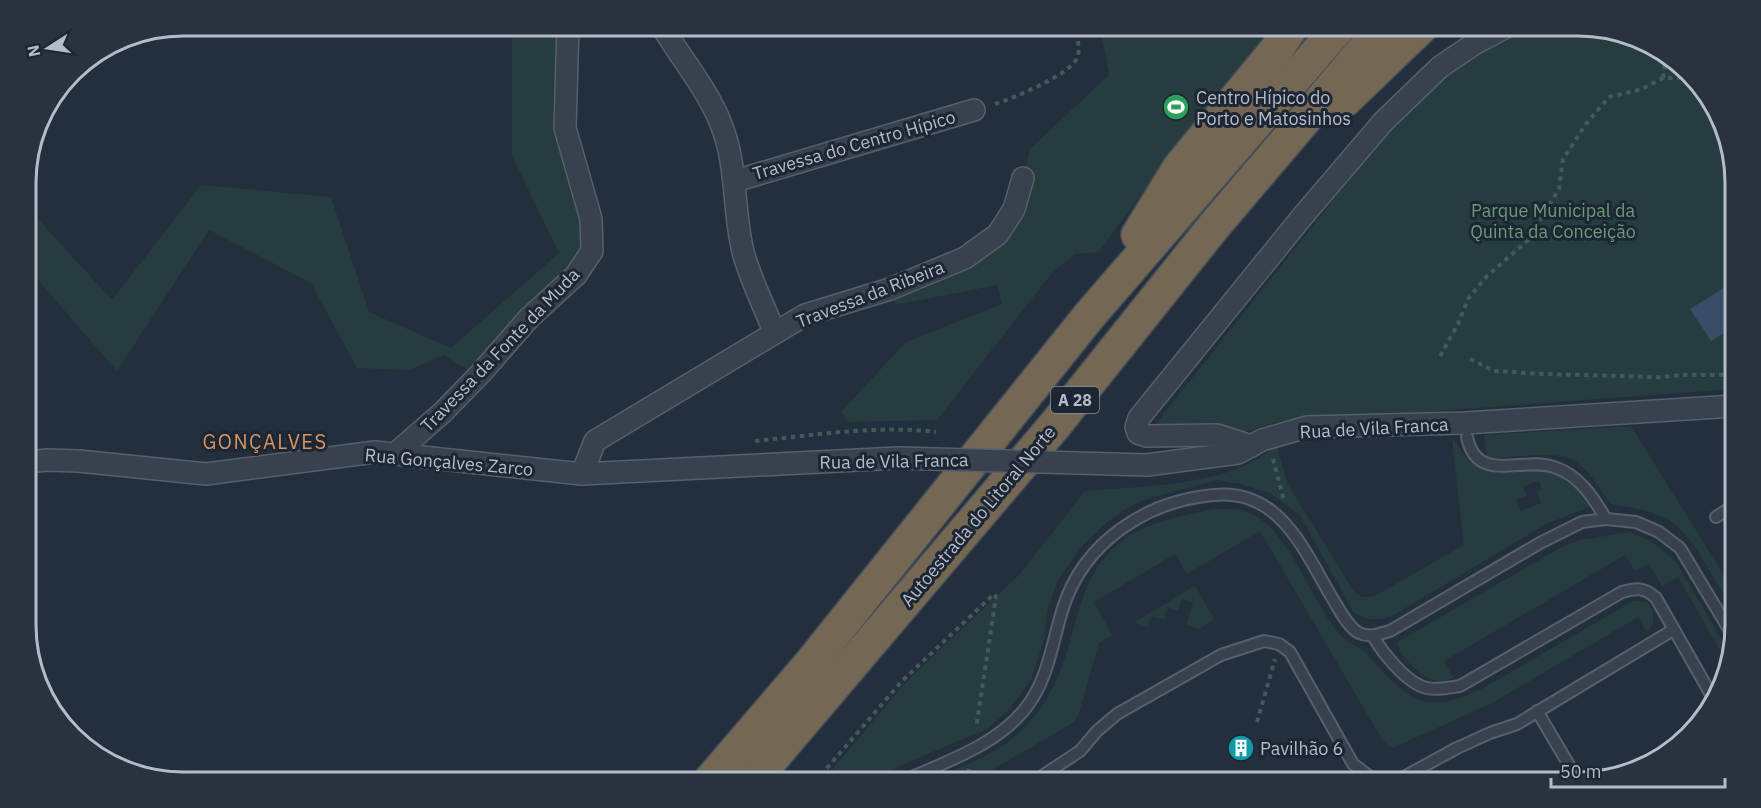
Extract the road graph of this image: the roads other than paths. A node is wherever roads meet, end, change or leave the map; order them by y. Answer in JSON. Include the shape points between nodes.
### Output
{"nodes":[{"id":1,"x":568,"y":36,"type":"edge"},
{"id":2,"x":668,"y":36,"type":"edge"},
{"id":3,"x":1285,"y":36,"type":"edge"},
{"id":4,"x":1331,"y":36,"type":"edge"},
{"id":5,"x":1376,"y":36,"type":"edge"},
{"id":6,"x":1412,"y":36,"type":"edge"},
{"id":7,"x":1490,"y":36,"type":"edge"},
{"id":8,"x":974,"y":110,"type":"road end"},
{"id":9,"x":1023,"y":178,"type":"dead end"},
{"id":10,"x":735,"y":181,"type":"junction"},
{"id":11,"x":1214,"y":226,"type":"junction"},
{"id":12,"x":1089,"y":316,"type":"junction"},
{"id":13,"x":776,"y":332,"type":"junction"},
{"id":14,"x":1725,"y":407,"type":"edge"},
{"id":15,"x":1467,"y":437,"type":"dead end"},
{"id":16,"x":1260,"y":448,"type":"junction"},
{"id":17,"x":395,"y":454,"type":"junction"},
{"id":18,"x":36,"y":461,"type":"edge"},
{"id":19,"x":694,"y":468,"type":"joint"},
{"id":20,"x":582,"y":474,"type":"junction"},
{"id":21,"x":1725,"y":511,"type":"edge"},
{"id":22,"x":1716,"y":517,"type":"dead end"},
{"id":23,"x":1606,"y":519,"type":"junction"},
{"id":24,"x":1725,"y":623,"type":"edge"},
{"id":25,"x":1672,"y":630,"type":"junction"},
{"id":26,"x":1373,"y":636,"type":"junction"},
{"id":27,"x":1709,"y":691,"type":"edge"},
{"id":28,"x":1537,"y":711,"type":"junction"},
{"id":29,"x":718,"y":772,"type":"edge"},
{"id":30,"x":760,"y":772,"type":"edge"},
{"id":31,"x":923,"y":772,"type":"edge"},
{"id":32,"x":1048,"y":772,"type":"edge"},
{"id":33,"x":1364,"y":772,"type":"edge"},
{"id":34,"x":1413,"y":772,"type":"edge"},
{"id":35,"x":1573,"y":772,"type":"edge"}],
"edges":[{"from":1,"to":17,"type":"street","name":"Travessa da Fonte da Muda","via":[[565,128],[591,219],[592,251],[576,275],[529,318],[466,389]]},
{"from":2,"to":10,"type":"street","via":[[711,102],[722,126]]},
{"from":3,"to":12,"type":"highway","via":[[1179,168]]},
{"from":4,"to":12,"type":"highway","name":"Autoestrada do Litoral Norte","number":"A 28"},
{"from":5,"to":11,"type":"highway","name":"Autoestrada do Litoral Norte","number":"A 28"},
{"from":6,"to":11,"type":"highway"},
{"from":7,"to":16,"type":"street","via":[[1440,67],[1383,122],[1146,409],[1136,427],[1138,433],[1147,436],[1217,435]]},
{"from":8,"to":10,"type":"street","name":"Travessa do Centro Hípico"},
{"from":9,"to":13,"type":"street","name":"Travessa da Ribeira","via":[[1014,209],[998,234],[965,258],[890,290],[805,315]]},
{"from":10,"to":13,"type":"street","via":[[742,248]]},
{"from":11,"to":30,"type":"highway","name":"Autoestrada do Litoral Norte","number":"A 28","via":[[1055,425]]},
{"from":12,"to":29,"type":"highway","name":"Autoestrada do Litoral Norte","number":"A 28","via":[[811,663]]},
{"from":13,"to":20,"type":"street","name":"Travessa da Ribeira","via":[[595,441]]},
{"from":14,"to":16,"type":"street","name":"Rua de Vila Franca","via":[[1465,423],[1307,427],[1262,440]]},
{"from":15,"to":23,"type":"lane","via":[[1469,448],[1483,463],[1551,465],[1566,472],[1595,500]]},
{"from":16,"to":19,"type":"street","name":"Rua de Vila Franca","bridge":true,"via":[[1147,465],[898,458]]},
{"from":17,"to":18,"type":"street","name":"Rua Gonçalves Zarco","via":[[375,452],[206,474],[79,461]]},
{"from":17,"to":20,"type":"street","name":"Rua Gonçalves Zarco"},
{"from":19,"to":20,"type":"street","name":"Rua Gonçalves Zarco"},
{"from":21,"to":22,"type":"lane"},
{"from":23,"to":24,"type":"lane","via":[[1636,522],[1659,532],[1680,548]]},
{"from":23,"to":26,"type":"lane","via":[[1582,522],[1390,631]]},
{"from":25,"to":26,"type":"lane","via":[[1656,598],[1647,590],[1636,588],[1622,592],[1460,686],[1441,690],[1424,687],[1404,674]]},
{"from":25,"to":27,"type":"lane"},
{"from":25,"to":28,"type":"lane"},
{"from":26,"to":31,"type":"lane","via":[[1358,633],[1341,614],[1289,525],[1265,505],[1240,495],[1214,494],[1184,500],[1118,530],[1095,550],[1075,577],[1040,684],[1006,729],[988,742]]},
{"from":28,"to":34,"type":"lane"},
{"from":28,"to":35,"type":"lane"},
{"from":32,"to":33,"type":"lane","via":[[1080,751],[1117,714],[1221,655],[1264,641],[1279,644],[1290,652],[1353,764]]}]}
